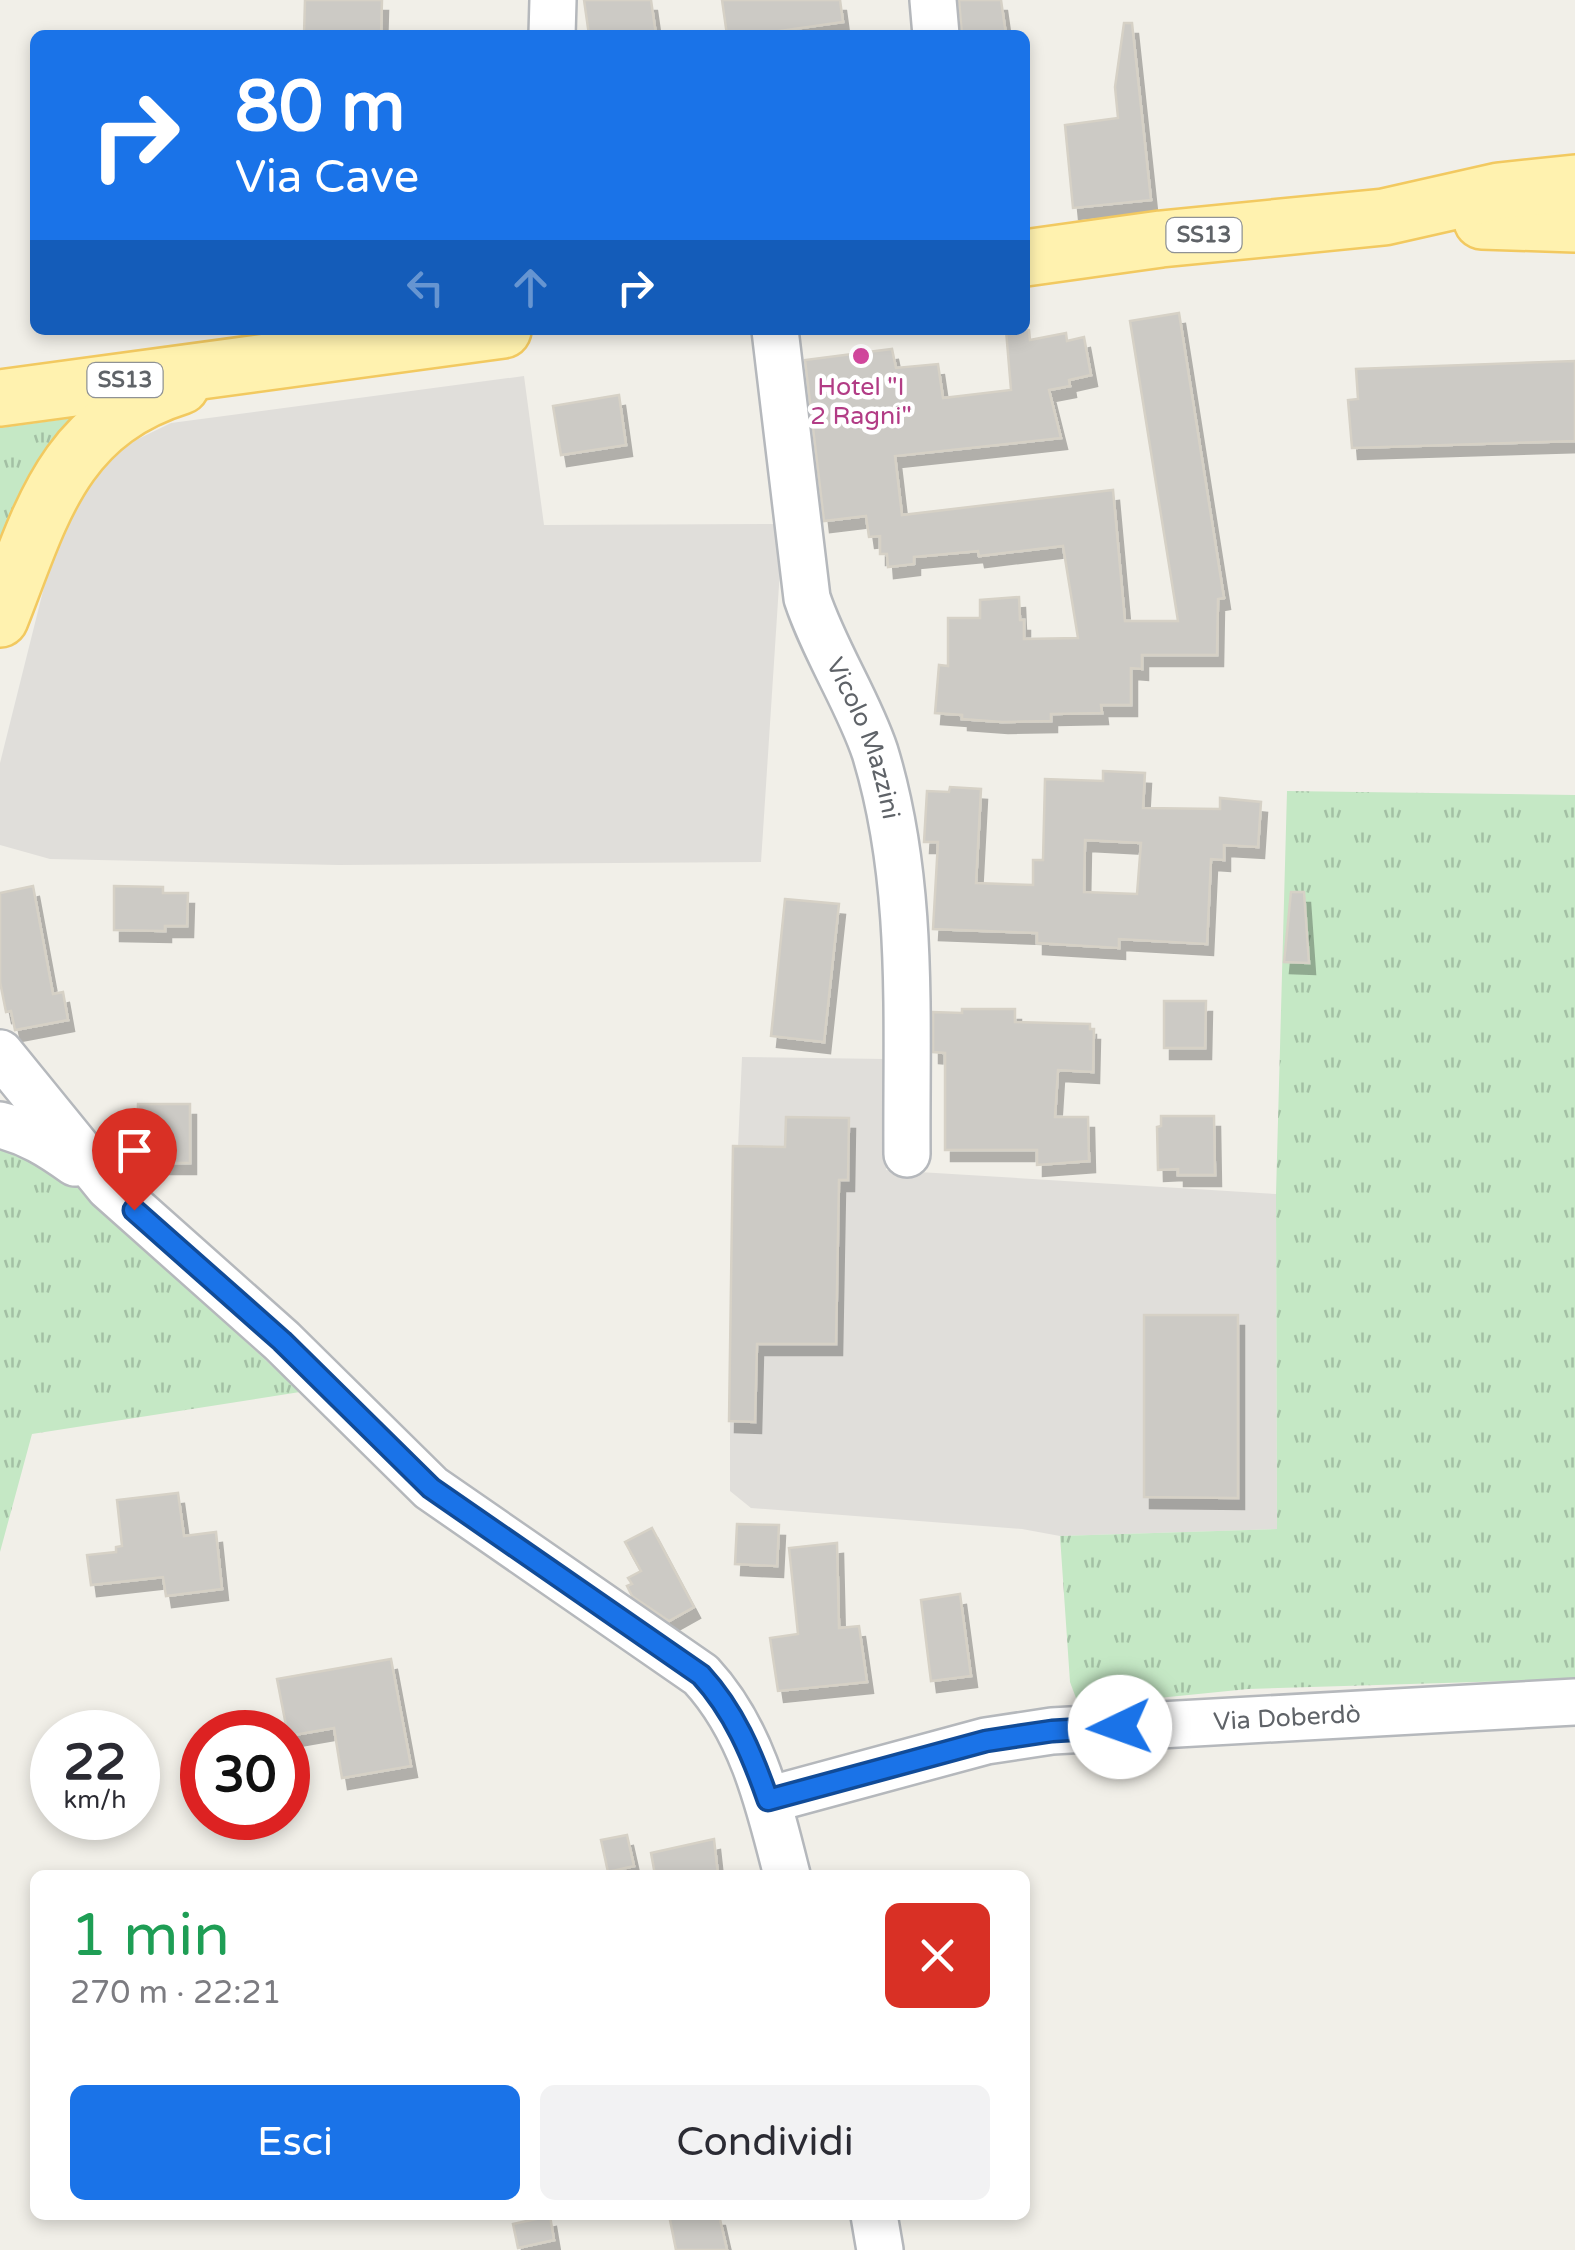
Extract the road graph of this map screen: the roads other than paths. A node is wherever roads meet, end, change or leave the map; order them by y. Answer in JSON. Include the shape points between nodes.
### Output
{"nodes":[{"id":1,"x":553,"y":0,"type":"edge"},
{"id":2,"x":933,"y":0,"type":"edge"},
{"id":3,"x":552,"y":30,"type":"edge"},
{"id":4,"x":936,"y":30,"type":"edge"},
{"id":5,"x":1575,"y":173,"type":"edge"},
{"id":6,"x":1575,"y":183,"type":"edge"},
{"id":7,"x":1500,"y":191,"type":"junction"},
{"id":8,"x":1384,"y":217,"type":"junction"},
{"id":9,"x":1575,"y":224,"type":"edge"},
{"id":10,"x":1030,"y":257,"type":"edge"},
{"id":11,"x":467,"y":335,"type":"edge"},
{"id":12,"x":776,"y":335,"type":"edge"},
{"id":13,"x":251,"y":365,"type":"junction"},
{"id":14,"x":0,"y":398,"type":"edge"},
{"id":15,"x":0,"y":619,"type":"edge"},
{"id":16,"x":1,"y":1062,"type":"edge"},
{"id":17,"x":0,"y":1125,"type":"edge"},
{"id":18,"x":907,"y":1154,"type":"dead end"},
{"id":19,"x":109,"y":1187,"type":"junction"},
{"id":20,"x":1575,"y":1702,"type":"edge"},
{"id":21,"x":768,"y":1800,"type":"junction"},
{"id":22,"x":786,"y":1870,"type":"edge"},
{"id":23,"x":875,"y":2220,"type":"edge"},
{"id":24,"x":880,"y":2250,"type":"edge"}],
"edges":[{"from":1,"to":3,"type":"street"},
{"from":2,"to":4,"type":"street"},
{"from":5,"to":7,"type":"main road"},
{"from":6,"to":7,"type":"main road"},
{"from":7,"to":8,"type":"main road"},
{"from":8,"to":9,"type":"main road"},
{"from":8,"to":10,"type":"main road","number":"SS13"},
{"from":11,"to":13,"type":"main road","number":"SS13"},
{"from":12,"to":18,"type":"street","name":"Vicolo Mazzini","via":[[807,598],[874,749],[901,864]]},
{"from":13,"to":14,"type":"main road","number":"SS13"},
{"from":13,"to":15,"type":"main road","via":[[158,394],[89,441],[46,501]]},
{"from":16,"to":19,"type":"street"},
{"from":17,"to":19,"type":"street","via":[[46,1142]]},
{"from":19,"to":21,"type":"street","via":[[282,1341],[431,1488],[701,1675],[742,1734]]},
{"from":20,"to":21,"type":"street","name":"Via Doberdò","via":[[1052,1731],[986,1741]]},
{"from":21,"to":22,"type":"street"},
{"from":23,"to":24,"type":"street"}]}
